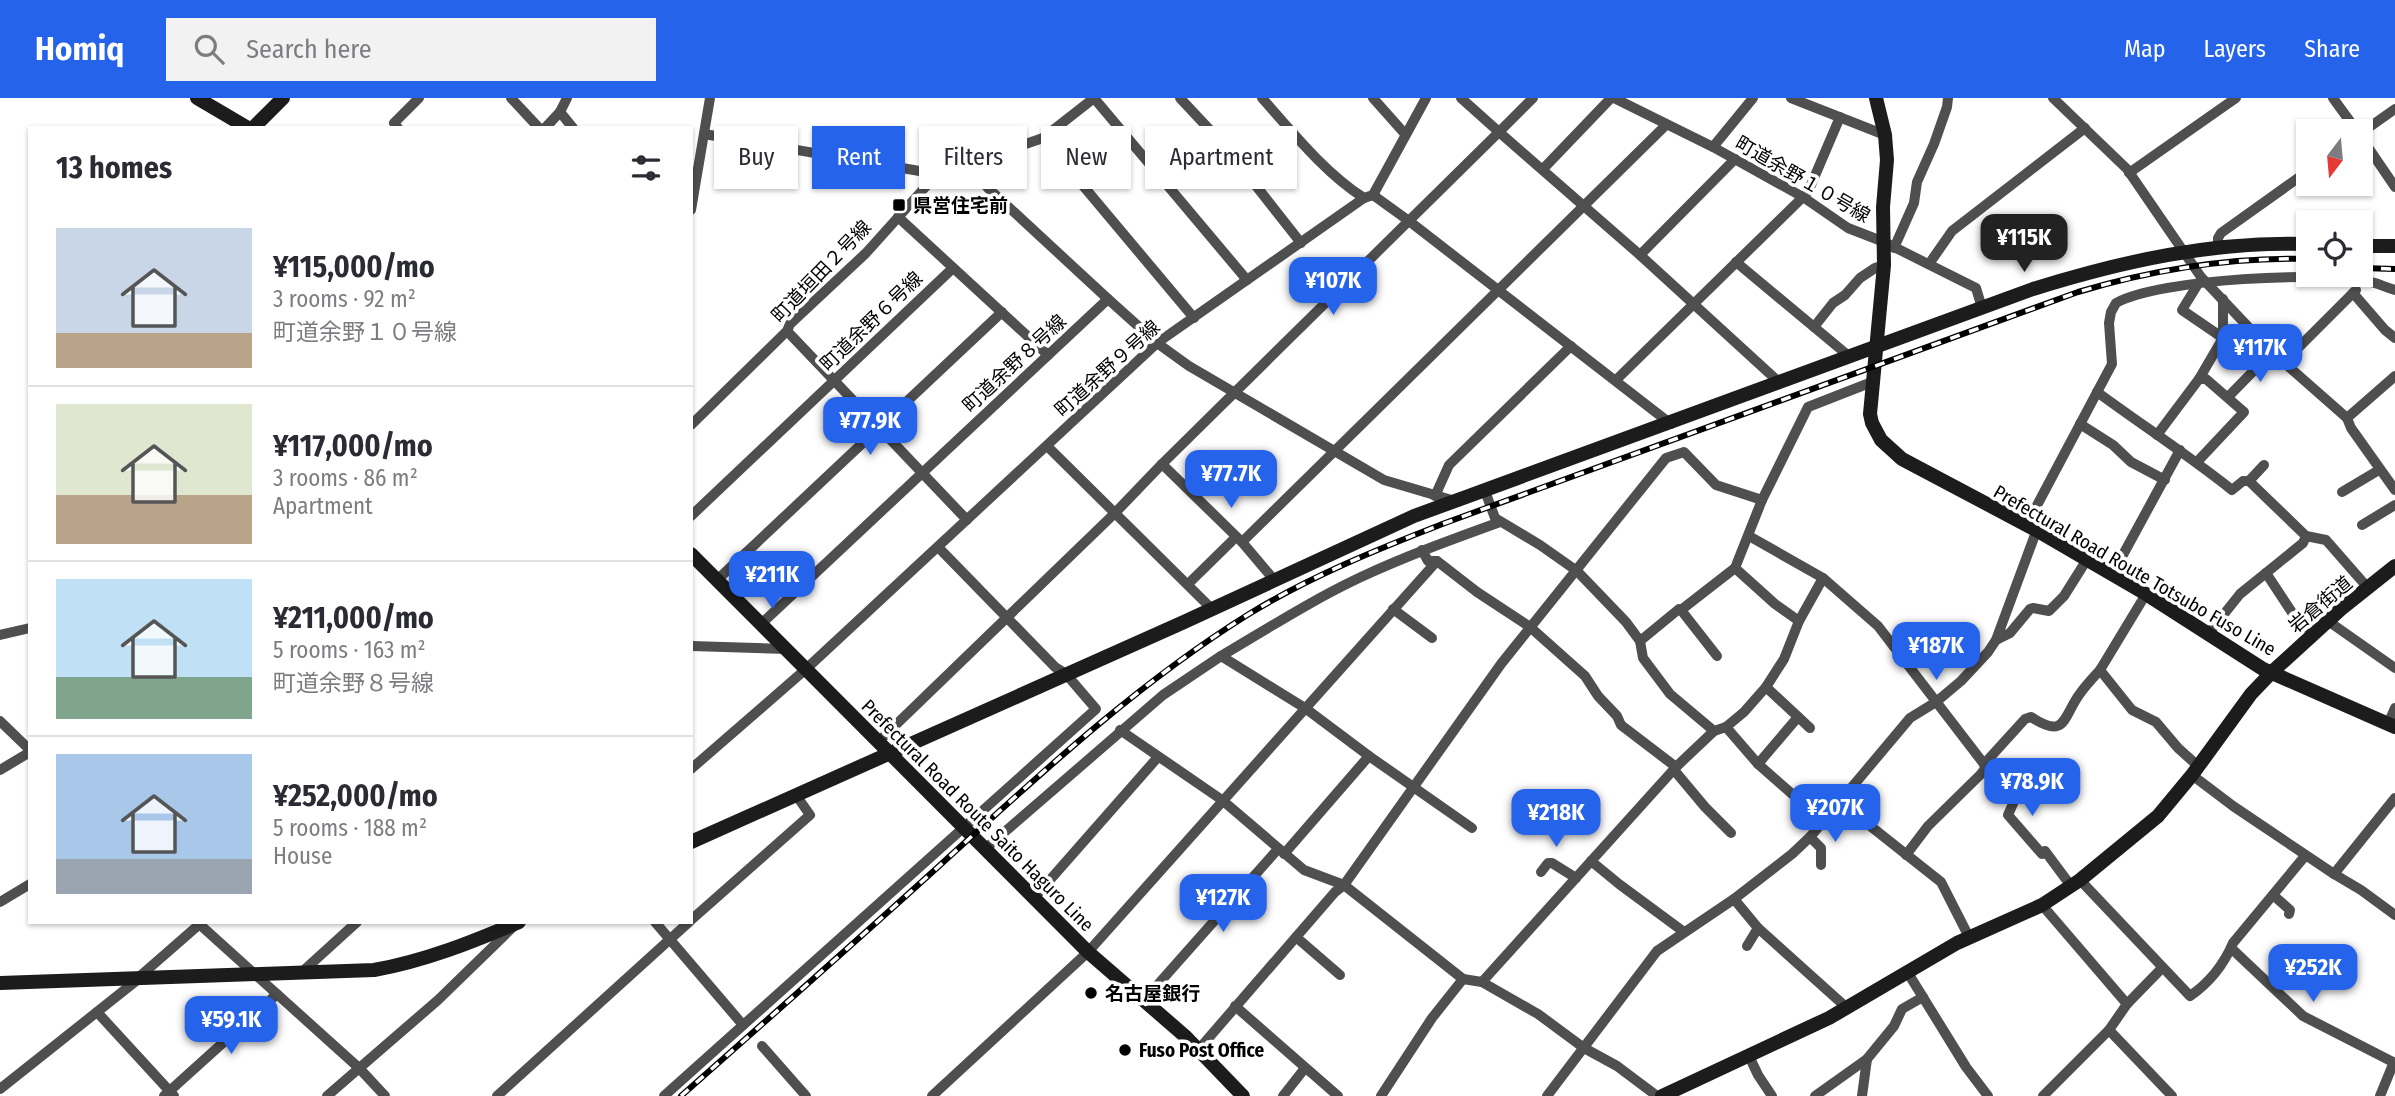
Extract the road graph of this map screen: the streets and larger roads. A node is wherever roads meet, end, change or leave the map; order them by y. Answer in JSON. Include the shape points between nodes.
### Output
{"nodes":[{"id":1,"x":197,"y":98,"type":"edge"},
{"id":2,"x":283,"y":98,"type":"edge"},
{"id":3,"x":419,"y":98,"type":"edge"},
{"id":4,"x":510,"y":98,"type":"edge"},
{"id":5,"x":567,"y":98,"type":"edge"},
{"id":6,"x":710,"y":98,"type":"edge"},
{"id":7,"x":1094,"y":98,"type":"edge"},
{"id":8,"x":1180,"y":98,"type":"edge"},
{"id":9,"x":1262,"y":98,"type":"edge"},
{"id":10,"x":1373,"y":98,"type":"edge"},
{"id":11,"x":1426,"y":98,"type":"edge"},
{"id":12,"x":1461,"y":98,"type":"edge"},
{"id":13,"x":1534,"y":98,"type":"edge"},
{"id":14,"x":1613,"y":98,"type":"edge"},
{"id":15,"x":1753,"y":98,"type":"edge"},
{"id":16,"x":1791,"y":98,"type":"edge"},
{"id":17,"x":1876,"y":98,"type":"edge"},
{"id":18,"x":1948,"y":98,"type":"edge"},
{"id":19,"x":2053,"y":98,"type":"edge"},
{"id":20,"x":2236,"y":98,"type":"edge"},
{"id":21,"x":2333,"y":98,"type":"edge"},
{"id":22,"x":2395,"y":109,"type":"edge"},
{"id":23,"x":560,"y":112,"type":"junction"},
{"id":24,"x":1840,"y":117,"type":"junction"},
{"id":25,"x":2348,"y":119,"type":"edge"},
{"id":26,"x":2373,"y":124,"type":"edge"},
{"id":27,"x":1666,"y":125,"type":"junction"},
{"id":28,"x":246,"y":126,"type":"edge"},
{"id":29,"x":252,"y":126,"type":"edge"},
{"id":30,"x":396,"y":126,"type":"edge"},
{"id":31,"x":538,"y":126,"type":"edge"},
{"id":32,"x":547,"y":126,"type":"edge"},
{"id":33,"x":571,"y":126,"type":"edge"},
{"id":34,"x":1058,"y":126,"type":"edge"},
{"id":35,"x":2085,"y":128,"type":"junction"},
{"id":36,"x":1499,"y":132,"type":"junction"},
{"id":37,"x":704,"y":134,"type":"junction"},
{"id":38,"x":1405,"y":134,"type":"junction"},
{"id":39,"x":1885,"y":135,"type":"junction"},
{"id":40,"x":1713,"y":147,"type":"junction"},
{"id":41,"x":2373,"y":155,"type":"edge"},
{"id":42,"x":1735,"y":159,"type":"junction"},
{"id":43,"x":1543,"y":169,"type":"junction"},
{"id":44,"x":919,"y":171,"type":"edge"},
{"id":45,"x":2128,"y":171,"type":"junction"},
{"id":46,"x":2296,"y":180,"type":"edge"},
{"id":47,"x":2395,"y":187,"type":"edge"},
{"id":48,"x":923,"y":189,"type":"edge"},
{"id":49,"x":989,"y":189,"type":"edge"},
{"id":50,"x":1086,"y":189,"type":"edge"},
{"id":51,"x":1369,"y":196,"type":"junction"},
{"id":52,"x":1803,"y":197,"type":"junction"},
{"id":53,"x":693,"y":198,"type":"edge"},
{"id":54,"x":1583,"y":206,"type":"junction"},
{"id":55,"x":898,"y":217,"type":"junction"},
{"id":56,"x":1409,"y":221,"type":"junction"},
{"id":57,"x":1301,"y":243,"type":"junction"},
{"id":58,"x":2296,"y":244,"type":"edge"},
{"id":59,"x":1889,"y":245,"type":"junction"},
{"id":60,"x":2373,"y":246,"type":"edge"},
{"id":61,"x":2395,"y":246,"type":"edge"},
{"id":62,"x":2218,"y":247,"type":"junction"},
{"id":63,"x":2185,"y":251,"type":"junction"},
{"id":64,"x":1640,"y":255,"type":"junction"},
{"id":65,"x":1736,"y":262,"type":"junction"},
{"id":66,"x":1929,"y":264,"type":"junction"},
{"id":67,"x":1884,"y":265,"type":"junction"},
{"id":68,"x":953,"y":268,"type":"junction"},
{"id":69,"x":2296,"y":278,"type":"edge"},
{"id":70,"x":1247,"y":280,"type":"junction"},
{"id":71,"x":2203,"y":284,"type":"junction"},
{"id":72,"x":2373,"y":284,"type":"edge"},
{"id":73,"x":2358,"y":287,"type":"edge"},
{"id":74,"x":1499,"y":289,"type":"junction"},
{"id":75,"x":2395,"y":290,"type":"edge"},
{"id":76,"x":2353,"y":293,"type":"junction"},
{"id":77,"x":1108,"y":299,"type":"junction"},
{"id":78,"x":2223,"y":299,"type":"junction"},
{"id":79,"x":1692,"y":304,"type":"junction"},
{"id":80,"x":1982,"y":308,"type":"junction"},
{"id":81,"x":1002,"y":312,"type":"junction"},
{"id":82,"x":1194,"y":317,"type":"junction"},
{"id":83,"x":1814,"y":327,"type":"junction"},
{"id":84,"x":787,"y":331,"type":"junction"},
{"id":85,"x":2223,"y":338,"type":"junction"},
{"id":86,"x":2395,"y":338,"type":"edge"},
{"id":87,"x":1157,"y":343,"type":"junction"},
{"id":88,"x":1572,"y":346,"type":"junction"},
{"id":89,"x":1876,"y":348,"type":"junction"},
{"id":90,"x":2272,"y":352,"type":"junction"},
{"id":91,"x":1048,"y":355,"type":"junction"},
{"id":92,"x":1850,"y":357,"type":"junction"},
{"id":93,"x":2284,"y":362,"type":"junction"},
{"id":94,"x":2395,"y":376,"type":"edge"},
{"id":95,"x":2199,"y":379,"type":"junction"},
{"id":96,"x":1616,"y":380,"type":"junction"},
{"id":97,"x":834,"y":381,"type":"junction"},
{"id":98,"x":1872,"y":382,"type":"junction"},
{"id":99,"x":1780,"y":383,"type":"junction"},
{"id":100,"x":1234,"y":392,"type":"junction"},
{"id":101,"x":2097,"y":392,"type":"junction"},
{"id":102,"x":2228,"y":397,"type":"junction"},
{"id":103,"x":2347,"y":418,"type":"junction"},
{"id":104,"x":693,"y":423,"type":"edge"},
{"id":105,"x":1671,"y":424,"type":"junction"},
{"id":106,"x":2080,"y":424,"type":"junction"},
{"id":107,"x":879,"y":428,"type":"junction"},
{"id":108,"x":2157,"y":435,"type":"junction"},
{"id":109,"x":1047,"y":446,"type":"junction"},
{"id":110,"x":1336,"y":450,"type":"junction"},
{"id":111,"x":2180,"y":450,"type":"junction"},
{"id":112,"x":2197,"y":462,"type":"junction"},
{"id":113,"x":1162,"y":464,"type":"junction"},
{"id":114,"x":2264,"y":465,"type":"dead end"},
{"id":115,"x":2379,"y":471,"type":"junction"},
{"id":116,"x":922,"y":473,"type":"junction"},
{"id":117,"x":2165,"y":480,"type":"junction"},
{"id":118,"x":2249,"y":481,"type":"junction"},
{"id":119,"x":1485,"y":491,"type":"junction"},
{"id":120,"x":2395,"y":491,"type":"edge"},
{"id":121,"x":2342,"y":492,"type":"dead end"},
{"id":122,"x":1435,"y":496,"type":"junction"},
{"id":123,"x":1762,"y":500,"type":"junction"},
{"id":124,"x":1456,"y":501,"type":"junction"},
{"id":125,"x":2395,"y":505,"type":"edge"},
{"id":126,"x":1115,"y":513,"type":"junction"},
{"id":127,"x":693,"y":514,"type":"edge"},
{"id":128,"x":967,"y":520,"type":"junction"},
{"id":129,"x":1500,"y":522,"type":"junction"},
{"id":130,"x":2362,"y":525,"type":"dead end"},
{"id":131,"x":2036,"y":531,"type":"junction"},
{"id":132,"x":1749,"y":536,"type":"junction"},
{"id":133,"x":2306,"y":536,"type":"junction"},
{"id":134,"x":1239,"y":540,"type":"junction"},
{"id":135,"x":938,"y":547,"type":"junction"},
{"id":136,"x":1422,"y":550,"type":"junction"},
{"id":137,"x":693,"y":556,"type":"edge"},
{"id":138,"x":1437,"y":561,"type":"junction"},
{"id":139,"x":2086,"y":561,"type":"junction"},
{"id":140,"x":2395,"y":566,"type":"edge"},
{"id":141,"x":1735,"y":568,"type":"junction"},
{"id":142,"x":1577,"y":571,"type":"junction"},
{"id":143,"x":2266,"y":573,"type":"junction"},
{"id":144,"x":2112,"y":575,"type":"junction"},
{"id":145,"x":1823,"y":578,"type":"junction"},
{"id":146,"x":717,"y":580,"type":"junction"},
{"id":147,"x":1275,"y":581,"type":"junction"},
{"id":148,"x":1188,"y":584,"type":"junction"},
{"id":149,"x":2368,"y":588,"type":"junction"},
{"id":150,"x":2146,"y":594,"type":"junction"},
{"id":151,"x":1212,"y":609,"type":"junction"},
{"id":152,"x":1393,"y":609,"type":"junction"},
{"id":153,"x":1681,"y":610,"type":"junction"},
{"id":154,"x":1006,"y":617,"type":"junction"},
{"id":155,"x":1799,"y":621,"type":"junction"},
{"id":156,"x":2328,"y":621,"type":"junction"},
{"id":157,"x":761,"y":624,"type":"junction"},
{"id":158,"x":1530,"y":627,"type":"junction"},
{"id":159,"x":28,"y":628,"type":"edge"},
{"id":160,"x":2208,"y":634,"type":"junction"},
{"id":161,"x":0,"y":635,"type":"edge"},
{"id":162,"x":2312,"y":635,"type":"junction"},
{"id":163,"x":1432,"y":638,"type":"dead end"},
{"id":164,"x":1996,"y":640,"type":"junction"},
{"id":165,"x":1640,"y":641,"type":"junction"},
{"id":166,"x":693,"y":646,"type":"edge"},
{"id":167,"x":786,"y":649,"type":"junction"},
{"id":168,"x":1221,"y":656,"type":"junction"},
{"id":169,"x":1717,"y":656,"type":"dead end"},
{"id":170,"x":2395,"y":668,"type":"edge"},
{"id":171,"x":806,"y":670,"type":"junction"},
{"id":172,"x":2100,"y":670,"type":"junction"},
{"id":173,"x":2272,"y":672,"type":"junction"},
{"id":174,"x":1066,"y":674,"type":"junction"},
{"id":175,"x":1766,"y":687,"type":"junction"},
{"id":176,"x":1936,"y":702,"type":"junction"},
{"id":177,"x":1305,"y":708,"type":"junction"},
{"id":178,"x":2395,"y":708,"type":"edge"},
{"id":179,"x":1798,"y":717,"type":"junction"},
{"id":180,"x":0,"y":721,"type":"edge"},
{"id":181,"x":2391,"y":726,"type":"edge"},
{"id":182,"x":1727,"y":727,"type":"junction"},
{"id":183,"x":1810,"y":728,"type":"dead end"},
{"id":184,"x":1120,"y":730,"type":"junction"},
{"id":185,"x":1714,"y":731,"type":"junction"},
{"id":186,"x":883,"y":747,"type":"junction"},
{"id":187,"x":28,"y":749,"type":"edge"},
{"id":188,"x":28,"y":752,"type":"edge"},
{"id":189,"x":1369,"y":756,"type":"junction"},
{"id":190,"x":1158,"y":757,"type":"junction"},
{"id":191,"x":1758,"y":764,"type":"junction"},
{"id":192,"x":1984,"y":766,"type":"junction"},
{"id":193,"x":693,"y":767,"type":"edge"},
{"id":194,"x":1675,"y":769,"type":"junction"},
{"id":195,"x":0,"y":770,"type":"edge"},
{"id":196,"x":2195,"y":770,"type":"junction"},
{"id":197,"x":1413,"y":785,"type":"junction"},
{"id":198,"x":796,"y":795,"type":"junction"},
{"id":199,"x":2395,"y":798,"type":"edge"},
{"id":200,"x":1222,"y":800,"type":"junction"},
{"id":201,"x":1840,"y":802,"type":"junction"},
{"id":202,"x":1824,"y":821,"type":"junction"},
{"id":203,"x":964,"y":828,"type":"junction"},
{"id":204,"x":1472,"y":828,"type":"dead end"},
{"id":205,"x":1731,"y":833,"type":"dead end"},
{"id":206,"x":1810,"y":837,"type":"junction"},
{"id":207,"x":693,"y":841,"type":"edge"},
{"id":208,"x":985,"y":849,"type":"junction"},
{"id":209,"x":1281,"y":852,"type":"junction"},
{"id":210,"x":1906,"y":855,"type":"junction"},
{"id":211,"x":2305,"y":856,"type":"junction"},
{"id":212,"x":1591,"y":861,"type":"junction"},
{"id":213,"x":1821,"y":865,"type":"dead end"},
{"id":214,"x":1541,"y":872,"type":"dead end"},
{"id":215,"x":2334,"y":874,"type":"junction"},
{"id":216,"x":1576,"y":878,"type":"junction"},
{"id":217,"x":2076,"y":883,"type":"junction"},
{"id":218,"x":28,"y":885,"type":"edge"},
{"id":219,"x":1344,"y":885,"type":"junction"},
{"id":220,"x":2273,"y":895,"type":"junction"},
{"id":221,"x":1034,"y":898,"type":"junction"},
{"id":222,"x":1734,"y":899,"type":"junction"},
{"id":223,"x":0,"y":902,"type":"edge"},
{"id":224,"x":2042,"y":905,"type":"junction"},
{"id":225,"x":2289,"y":914,"type":"dead end"},
{"id":226,"x":2395,"y":915,"type":"edge"},
{"id":227,"x":693,"y":918,"type":"edge"},
{"id":228,"x":198,"y":924,"type":"edge"},
{"id":229,"x":200,"y":924,"type":"edge"},
{"id":230,"x":355,"y":924,"type":"edge"},
{"id":231,"x":516,"y":924,"type":"edge"},
{"id":232,"x":518,"y":924,"type":"edge"},
{"id":233,"x":657,"y":924,"type":"edge"},
{"id":234,"x":687,"y":924,"type":"edge"},
{"id":235,"x":1758,"y":928,"type":"junction"},
{"id":236,"x":1684,"y":932,"type":"junction"},
{"id":237,"x":1296,"y":937,"type":"junction"},
{"id":238,"x":1969,"y":937,"type":"junction"},
{"id":239,"x":670,"y":939,"type":"junction"},
{"id":240,"x":1747,"y":946,"type":"dead end"},
{"id":241,"x":2231,"y":948,"type":"junction"},
{"id":242,"x":1088,"y":952,"type":"junction"},
{"id":243,"x":2162,"y":968,"type":"junction"},
{"id":244,"x":302,"y":972,"type":"junction"},
{"id":245,"x":1908,"y":972,"type":"junction"},
{"id":246,"x":256,"y":973,"type":"junction"},
{"id":247,"x":1340,"y":975,"type":"dead end"},
{"id":248,"x":140,"y":977,"type":"junction"},
{"id":249,"x":1463,"y":979,"type":"junction"},
{"id":250,"x":1482,"y":982,"type":"junction"},
{"id":251,"x":0,"y":983,"type":"edge"},
{"id":252,"x":277,"y":994,"type":"junction"},
{"id":253,"x":1923,"y":997,"type":"junction"},
{"id":254,"x":1144,"y":999,"type":"junction"},
{"id":255,"x":2127,"y":1004,"type":"junction"},
{"id":256,"x":1235,"y":1006,"type":"junction"},
{"id":257,"x":1847,"y":1007,"type":"junction"},
{"id":258,"x":97,"y":1012,"type":"junction"},
{"id":259,"x":743,"y":1025,"type":"junction"},
{"id":260,"x":2109,"y":1030,"type":"junction"},
{"id":261,"x":762,"y":1046,"type":"dead end"},
{"id":262,"x":1584,"y":1048,"type":"junction"},
{"id":263,"x":1199,"y":1049,"type":"junction"},
{"id":264,"x":1749,"y":1056,"type":"junction"},
{"id":265,"x":1867,"y":1059,"type":"junction"},
{"id":266,"x":2395,"y":1062,"type":"edge"},
{"id":267,"x":359,"y":1068,"type":"junction"},
{"id":268,"x":1305,"y":1068,"type":"junction"},
{"id":269,"x":0,"y":1089,"type":"edge"},
{"id":270,"x":169,"y":1094,"type":"edge"},
{"id":271,"x":1865,"y":1094,"type":"edge"},
{"id":272,"x":327,"y":1096,"type":"edge"},
{"id":273,"x":385,"y":1096,"type":"edge"},
{"id":274,"x":497,"y":1096,"type":"edge"},
{"id":275,"x":664,"y":1096,"type":"edge"},
{"id":276,"x":806,"y":1096,"type":"edge"},
{"id":277,"x":932,"y":1096,"type":"edge"},
{"id":278,"x":1243,"y":1096,"type":"edge"},
{"id":279,"x":1283,"y":1096,"type":"edge"},
{"id":280,"x":1338,"y":1096,"type":"edge"},
{"id":281,"x":1381,"y":1096,"type":"edge"},
{"id":282,"x":1548,"y":1096,"type":"edge"},
{"id":283,"x":1659,"y":1096,"type":"edge"},
{"id":284,"x":1772,"y":1096,"type":"edge"},
{"id":285,"x":1815,"y":1096,"type":"edge"},
{"id":286,"x":1988,"y":1096,"type":"edge"},
{"id":287,"x":2043,"y":1096,"type":"edge"},
{"id":288,"x":2172,"y":1096,"type":"edge"},
{"id":289,"x":2381,"y":1096,"type":"edge"}],
"edges":[{"from":1,"to":28,"type":"street"},
{"from":2,"to":29,"type":"street"},
{"from":3,"to":30,"type":"street","via":[[394,123]]},
{"from":4,"to":31,"type":"street"},
{"from":5,"to":23,"type":"street"},
{"from":6,"to":37,"type":"street"},
{"from":7,"to":34,"type":"street","name":"町道垣田２号線"},
{"from":7,"to":70,"type":"street"},
{"from":8,"to":57,"type":"street","via":[[1223,144]]},
{"from":9,"to":51,"type":"street","via":[[1352,190]]},
{"from":10,"to":38,"type":"street"},
{"from":11,"to":38,"type":"street","name":"町道余野９号線"},
{"from":12,"to":36,"type":"street"},
{"from":13,"to":36,"type":"street"},
{"from":14,"to":27,"type":"street","name":"町道余野１０号線"},
{"from":14,"to":43,"type":"street"},
{"from":15,"to":40,"type":"street"},
{"from":16,"to":24,"type":"street"},
{"from":17,"to":39,"type":"street","name":"Prefectural Road Route Totsubo Fuso Line"},
{"from":18,"to":59,"type":"street","via":[[1917,182],[1914,203]]},
{"from":19,"to":35,"type":"street"},
{"from":20,"to":45,"type":"street"},
{"from":21,"to":25,"type":"street"},
{"from":22,"to":26,"type":"street"},
{"from":23,"to":32,"type":"street"},
{"from":23,"to":33,"type":"street"},
{"from":24,"to":39,"type":"street"},
{"from":24,"to":52,"type":"street"},
{"from":27,"to":40,"type":"street","name":"町道余野１０号線"},
{"from":27,"to":54,"type":"street"},
{"from":35,"to":45,"type":"street"},
{"from":35,"to":66,"type":"street","via":[[1952,231]]},
{"from":36,"to":43,"type":"street"},
{"from":36,"to":56,"type":"street"},
{"from":37,"to":44,"type":"street"},
{"from":37,"to":53,"type":"street"},
{"from":38,"to":51,"type":"street","name":"町道余野９号線"},
{"from":39,"to":59,"type":"street","name":"Prefectural Road Route Totsubo Fuso Line"},
{"from":40,"to":42,"type":"street","name":"町道余野１０号線"},
{"from":41,"to":47,"type":"street"},
{"from":42,"to":52,"type":"street","name":"町道余野１０号線"},
{"from":42,"to":64,"type":"street"},
{"from":43,"to":54,"type":"street"},
{"from":45,"to":63,"type":"street"},
{"from":46,"to":62,"type":"street","via":[[2221,233]]},
{"from":48,"to":55,"type":"street","name":"町道垣田２号線"},
{"from":49,"to":77,"type":"street"},
{"from":50,"to":82,"type":"street"},
{"from":51,"to":56,"type":"street"},
{"from":51,"to":57,"type":"street","name":"町道余野９号線"},
{"from":52,"to":59,"type":"street","name":"町道余野１０号線","via":[[1848,228]]},
{"from":52,"to":65,"type":"street"},
{"from":54,"to":64,"type":"street"},
{"from":54,"to":74,"type":"street"},
{"from":55,"to":68,"type":"street"},
{"from":55,"to":84,"type":"street","name":"町道垣田２号線"},
{"from":56,"to":74,"type":"street"},
{"from":56,"to":100,"type":"street"},
{"from":57,"to":70,"type":"street","name":"町道余野９号線"},
{"from":58,"to":62,"type":"street"},
{"from":59,"to":66,"type":"street","name":"町道余野１０号線"},
{"from":59,"to":67,"type":"street","name":"Prefectural Road Route Totsubo Fuso Line"},
{"from":60,"to":61,"type":"street"},
{"from":62,"to":63,"type":"street"},
{"from":63,"to":71,"type":"street"},
{"from":63,"to":80,"type":"street","via":[[2104,268]]},
{"from":64,"to":79,"type":"street"},
{"from":65,"to":79,"type":"street"},
{"from":65,"to":83,"type":"street"},
{"from":66,"to":80,"type":"street","name":"町道余野１０号線","via":[[1976,288]]},
{"from":67,"to":83,"type":"street","via":[[1860,278]]},
{"from":67,"to":89,"type":"street","name":"Prefectural Road Route Totsubo Fuso Line"},
{"from":68,"to":81,"type":"street"},
{"from":68,"to":97,"type":"street","name":"町道余野６号線"},
{"from":69,"to":71,"type":"street"},
{"from":70,"to":82,"type":"street","name":"町道余野９号線"},
{"from":71,"to":78,"type":"street"},
{"from":71,"to":85,"type":"street","via":[[2182,310]]},
{"from":71,"to":101,"type":"street","via":[[2116,303],[2109,323],[2112,363]]},
{"from":72,"to":75,"type":"street"},
{"from":73,"to":76,"type":"street"},
{"from":74,"to":88,"type":"street"},
{"from":74,"to":110,"type":"street"},
{"from":76,"to":86,"type":"street"},
{"from":76,"to":93,"type":"street"},
{"from":77,"to":87,"type":"street"},
{"from":77,"to":91,"type":"street","name":"町道余野８号線"},
{"from":78,"to":85,"type":"street"},
{"from":78,"to":90,"type":"street"},
{"from":79,"to":96,"type":"street"},
{"from":79,"to":99,"type":"street"},
{"from":80,"to":89,"type":"street"},
{"from":81,"to":91,"type":"street"},
{"from":81,"to":107,"type":"street"},
{"from":82,"to":87,"type":"street","name":"町道余野９号線"},
{"from":83,"to":92,"type":"street"},
{"from":84,"to":97,"type":"street"},
{"from":84,"to":104,"type":"street","name":"町道垣田２号線"},
{"from":85,"to":95,"type":"street"},
{"from":87,"to":100,"type":"street"},
{"from":87,"to":109,"type":"street","name":"町道余野９号線"},
{"from":88,"to":96,"type":"street"},
{"from":88,"to":122,"type":"street","via":[[1449,465]]},
{"from":89,"to":92,"type":"street"},
{"from":89,"to":98,"type":"street","name":"Prefectural Road Route Totsubo Fuso Line"},
{"from":90,"to":93,"type":"street"},
{"from":90,"to":102,"type":"street"},
{"from":91,"to":116,"type":"street","name":"町道余野８号線"},
{"from":92,"to":99,"type":"street"},
{"from":93,"to":103,"type":"street"},
{"from":94,"to":103,"type":"street"},
{"from":95,"to":102,"type":"street","via":[[2206,379]]},
{"from":95,"to":108,"type":"street"},
{"from":96,"to":105,"type":"street"},
{"from":97,"to":107,"type":"street"},
{"from":97,"to":127,"type":"street","name":"町道余野６号線"},
{"from":98,"to":123,"type":"street","via":[[1808,407]]},
{"from":98,"to":131,"type":"street","name":"Prefectural Road Route Totsubo Fuso Line","via":[[1872,423],[1887,448]]},
{"from":99,"to":105,"type":"street"},
{"from":100,"to":110,"type":"street"},
{"from":100,"to":113,"type":"street"},
{"from":101,"to":106,"type":"street"},
{"from":101,"to":108,"type":"street"},
{"from":102,"to":112,"type":"street","via":[[2244,412]]},
{"from":103,"to":115,"type":"street"},
{"from":105,"to":119,"type":"street"},
{"from":106,"to":117,"type":"street","via":[[2131,462]]},
{"from":106,"to":131,"type":"street","via":[[2034,511]]},
{"from":107,"to":116,"type":"street"},
{"from":107,"to":146,"type":"street"},
{"from":108,"to":111,"type":"street"},
{"from":109,"to":126,"type":"street"},
{"from":109,"to":128,"type":"street","name":"町道余野９号線"},
{"from":110,"to":122,"type":"street","via":[[1384,480]]},
{"from":110,"to":134,"type":"street"},
{"from":111,"to":112,"type":"street"},
{"from":111,"to":117,"type":"street"},
{"from":112,"to":118,"type":"street","via":[[2232,490]]},
{"from":113,"to":126,"type":"street"},
{"from":113,"to":134,"type":"street"},
{"from":114,"to":118,"type":"street"},
{"from":115,"to":120,"type":"street"},
{"from":115,"to":121,"type":"street"},
{"from":116,"to":128,"type":"street"},
{"from":116,"to":157,"type":"street","name":"町道余野８号線"},
{"from":117,"to":144,"type":"street"},
{"from":118,"to":133,"type":"street"},
{"from":119,"to":124,"type":"street"},
{"from":119,"to":129,"type":"street"},
{"from":122,"to":124,"type":"street"},
{"from":123,"to":132,"type":"street"},
{"from":123,"to":142,"type":"street","via":[[1716,485],[1684,452],[1666,458]]},
{"from":124,"to":147,"type":"street","via":[[1369,535]]},
{"from":125,"to":130,"type":"street"},
{"from":126,"to":148,"type":"street"},
{"from":126,"to":154,"type":"street"},
{"from":128,"to":135,"type":"street","name":"町道余野９号線"},
{"from":129,"to":136,"type":"street"},
{"from":129,"to":142,"type":"street"},
{"from":131,"to":139,"type":"street","name":"Prefectural Road Route Totsubo Fuso Line"},
{"from":131,"to":164,"type":"street"},
{"from":132,"to":141,"type":"street"},
{"from":132,"to":145,"type":"street"},
{"from":133,"to":143,"type":"street"},
{"from":133,"to":149,"type":"street","via":[[2326,540]]},
{"from":134,"to":147,"type":"street"},
{"from":134,"to":148,"type":"street"},
{"from":135,"to":154,"type":"street"},
{"from":135,"to":171,"type":"street","name":"町道余野９号線"},
{"from":136,"to":138,"type":"street","via":[[1428,561]]},
{"from":136,"to":168,"type":"street","via":[[1334,590]]},
{"from":137,"to":146,"type":"street","name":"Prefectural Road Route Saito Haguro Line"},
{"from":138,"to":152,"type":"street"},
{"from":138,"to":158,"type":"street"},
{"from":139,"to":144,"type":"street","name":"Prefectural Road Route Totsubo Fuso Line"},
{"from":139,"to":164,"type":"street","via":[[2049,611],[2030,609],[2010,634]]},
{"from":140,"to":149,"type":"street","name":"岩倉街道"},
{"from":141,"to":153,"type":"street"},
{"from":141,"to":155,"type":"street"},
{"from":142,"to":158,"type":"street"},
{"from":142,"to":165,"type":"street"},
{"from":143,"to":160,"type":"street","via":[[2240,594]]},
{"from":143,"to":162,"type":"street"},
{"from":144,"to":150,"type":"street","name":"Prefectural Road Route Totsubo Fuso Line"},
{"from":145,"to":155,"type":"street"},
{"from":145,"to":176,"type":"street","via":[[1878,626]]},
{"from":146,"to":157,"type":"street","name":"Prefectural Road Route Saito Haguro Line"},
{"from":147,"to":151,"type":"street"},
{"from":148,"to":151,"type":"street"},
{"from":149,"to":156,"type":"street","name":"岩倉街道"},
{"from":150,"to":160,"type":"street","name":"Prefectural Road Route Totsubo Fuso Line"},
{"from":150,"to":172,"type":"street"},
{"from":151,"to":174,"type":"street"},
{"from":152,"to":163,"type":"street"},
{"from":152,"to":177,"type":"street"},
{"from":153,"to":165,"type":"street"},
{"from":153,"to":169,"type":"street"},
{"from":154,"to":174,"type":"street"},
{"from":154,"to":186,"type":"street"},
{"from":155,"to":175,"type":"street","via":[[1784,659]]},
{"from":156,"to":162,"type":"street","name":"岩倉街道"},
{"from":156,"to":170,"type":"street"},
{"from":157,"to":167,"type":"street","name":"Prefectural Road Route Saito Haguro Line"},
{"from":158,"to":194,"type":"street","via":[[1585,676],[1621,724]]},
{"from":158,"to":197,"type":"street"},
{"from":159,"to":161,"type":"street"},
{"from":160,"to":173,"type":"street","name":"Prefectural Road Route Totsubo Fuso Line"},
{"from":162,"to":173,"type":"street","name":"岩倉街道"},
{"from":164,"to":176,"type":"street","via":[[1977,666]]},
{"from":165,"to":185,"type":"street","via":[[1643,658],[1670,694]]},
{"from":166,"to":167,"type":"street"},
{"from":167,"to":171,"type":"street","name":"Prefectural Road Route Saito Haguro Line"},
{"from":168,"to":177,"type":"street"},
{"from":168,"to":184,"type":"street"},
{"from":171,"to":186,"type":"street","name":"Prefectural Road Route Saito Haguro Line"},
{"from":171,"to":193,"type":"street","name":"町道余野９号線"},
{"from":172,"to":192,"type":"street","via":[[2077,697],[2067,720],[2045,726],[2031,717],[2025,719]]},
{"from":172,"to":196,"type":"street","via":[[2132,710],[2156,722]]},
{"from":173,"to":181,"type":"street"},
{"from":173,"to":196,"type":"street","name":"Prefectural Road Route Totsubo Fuso Line"},
{"from":174,"to":186,"type":"street"},
{"from":174,"to":203,"type":"street","via":[[1096,709]]},
{"from":175,"to":179,"type":"street"},
{"from":175,"to":182,"type":"street"},
{"from":176,"to":192,"type":"street"},
{"from":176,"to":201,"type":"street","via":[[1910,718]]},
{"from":177,"to":189,"type":"street"},
{"from":177,"to":200,"type":"street"},
{"from":178,"to":181,"type":"street"},
{"from":179,"to":183,"type":"street"},
{"from":179,"to":191,"type":"street"},
{"from":180,"to":187,"type":"street"},
{"from":182,"to":185,"type":"street"},
{"from":182,"to":191,"type":"street"},
{"from":184,"to":190,"type":"street"},
{"from":184,"to":208,"type":"street"},
{"from":185,"to":194,"type":"street"},
{"from":186,"to":198,"type":"street"},
{"from":186,"to":203,"type":"street","name":"Prefectural Road Route Saito Haguro Line"},
{"from":188,"to":195,"type":"street"},
{"from":189,"to":197,"type":"street"},
{"from":189,"to":209,"type":"street"},
{"from":190,"to":200,"type":"street"},
{"from":190,"to":221,"type":"street"},
{"from":191,"to":202,"type":"street"},
{"from":192,"to":210,"type":"street"},
{"from":192,"to":217,"type":"street","via":[[2015,799],[2008,815],[2042,854],[2046,851]]},
{"from":194,"to":205,"type":"street"},
{"from":194,"to":212,"type":"street"},
{"from":196,"to":211,"type":"street","via":[[2232,806]]},
{"from":196,"to":217,"type":"street","name":"Prefectural Road Route Totsubo Fuso Line","via":[[2158,816]]},
{"from":197,"to":204,"type":"street"},
{"from":197,"to":219,"type":"street"},
{"from":198,"to":207,"type":"street"},
{"from":198,"to":227,"type":"street","via":[[810,815]]},
{"from":199,"to":215,"type":"street"},
{"from":200,"to":209,"type":"street"},
{"from":200,"to":242,"type":"street"},
{"from":201,"to":202,"type":"street"},
{"from":201,"to":210,"type":"street"},
{"from":202,"to":206,"type":"street"},
{"from":203,"to":208,"type":"street","name":"Prefectural Road Route Saito Haguro Line"},
{"from":203,"to":259,"type":"street"},
{"from":206,"to":213,"type":"street","via":[[1821,848]]},
{"from":206,"to":222,"type":"street"},
{"from":208,"to":221,"type":"street","name":"Prefectural Road Route Saito Haguro Line"},
{"from":209,"to":219,"type":"street","via":[[1304,870]]},
{"from":209,"to":254,"type":"street"},
{"from":210,"to":238,"type":"street","via":[[1941,882]]},
{"from":211,"to":215,"type":"street"},
{"from":211,"to":220,"type":"street"},
{"from":212,"to":216,"type":"street"},
{"from":212,"to":236,"type":"street"},
{"from":214,"to":216,"type":"street","via":[[1552,863]]},
{"from":215,"to":226,"type":"street"},
{"from":216,"to":250,"type":"street"},
{"from":217,"to":224,"type":"street","name":"Prefectural Road Route Totsubo Fuso Line"},
{"from":217,"to":243,"type":"street"},
{"from":218,"to":223,"type":"street"},
{"from":219,"to":237,"type":"street"},
{"from":219,"to":249,"type":"street"},
{"from":220,"to":225,"type":"street"},
{"from":220,"to":241,"type":"street"},
{"from":221,"to":242,"type":"street","name":"Prefectural Road Route Saito Haguro Line"},
{"from":222,"to":235,"type":"street"},
{"from":222,"to":236,"type":"street"},
{"from":224,"to":238,"type":"street","name":"Prefectural Road Route Totsubo Fuso Line"},
{"from":224,"to":255,"type":"street"},
{"from":228,"to":248,"type":"street"},
{"from":229,"to":246,"type":"street"},
{"from":230,"to":244,"type":"street"},
{"from":231,"to":244,"type":"street","via":[[405,964],[374,970]]},
{"from":232,"to":267,"type":"street"},
{"from":233,"to":239,"type":"street"},
{"from":234,"to":239,"type":"street"},
{"from":235,"to":240,"type":"street"},
{"from":235,"to":257,"type":"street"},
{"from":236,"to":262,"type":"street","via":[[1657,951]]},
{"from":237,"to":247,"type":"street"},
{"from":237,"to":256,"type":"street"},
{"from":238,"to":245,"type":"street","name":"Prefectural Road Route Totsubo Fuso Line"},
{"from":239,"to":259,"type":"street"},
{"from":239,"to":274,"type":"street"},
{"from":241,"to":243,"type":"street","via":[[2202,988],[2190,996]]},
{"from":241,"to":266,"type":"street","via":[[2303,1016]]},
{"from":242,"to":254,"type":"street","name":"Prefectural Road Route Saito Haguro Line"},
{"from":242,"to":277,"type":"street"},
{"from":243,"to":255,"type":"street"},
{"from":244,"to":246,"type":"street"},
{"from":245,"to":253,"type":"street"},
{"from":245,"to":257,"type":"street","name":"Prefectural Road Route Totsubo Fuso Line"},
{"from":246,"to":248,"type":"street"},
{"from":246,"to":252,"type":"street"},
{"from":248,"to":251,"type":"street"},
{"from":248,"to":258,"type":"street"},
{"from":249,"to":250,"type":"street"},
{"from":249,"to":281,"type":"street"},
{"from":250,"to":262,"type":"street","via":[[1538,1014]]},
{"from":252,"to":267,"type":"street"},
{"from":252,"to":270,"type":"street"},
{"from":253,"to":265,"type":"street","via":[[1902,1009]]},
{"from":253,"to":286,"type":"street"},
{"from":254,"to":263,"type":"street","name":"Prefectural Road Route Saito Haguro Line"},
{"from":255,"to":260,"type":"street"},
{"from":256,"to":263,"type":"street"},
{"from":256,"to":268,"type":"street"},
{"from":257,"to":264,"type":"street","name":"Prefectural Road Route Totsubo Fuso Line"},
{"from":258,"to":269,"type":"street"},
{"from":258,"to":270,"type":"street"},
{"from":259,"to":275,"type":"street"},
{"from":260,"to":287,"type":"street"},
{"from":260,"to":288,"type":"street"},
{"from":261,"to":276,"type":"street"},
{"from":262,"to":282,"type":"street"},
{"from":262,"to":283,"type":"street"},
{"from":263,"to":278,"type":"street","name":"Prefectural Road Route Saito Haguro Line"},
{"from":264,"to":283,"type":"street","name":"Prefectural Road Route Totsubo Fuso Line"},
{"from":264,"to":284,"type":"street"},
{"from":265,"to":271,"type":"street"},
{"from":265,"to":285,"type":"street"},
{"from":266,"to":289,"type":"street"},
{"from":267,"to":272,"type":"street"},
{"from":267,"to":273,"type":"street"},
{"from":268,"to":279,"type":"street"},
{"from":268,"to":280,"type":"street"}]}
